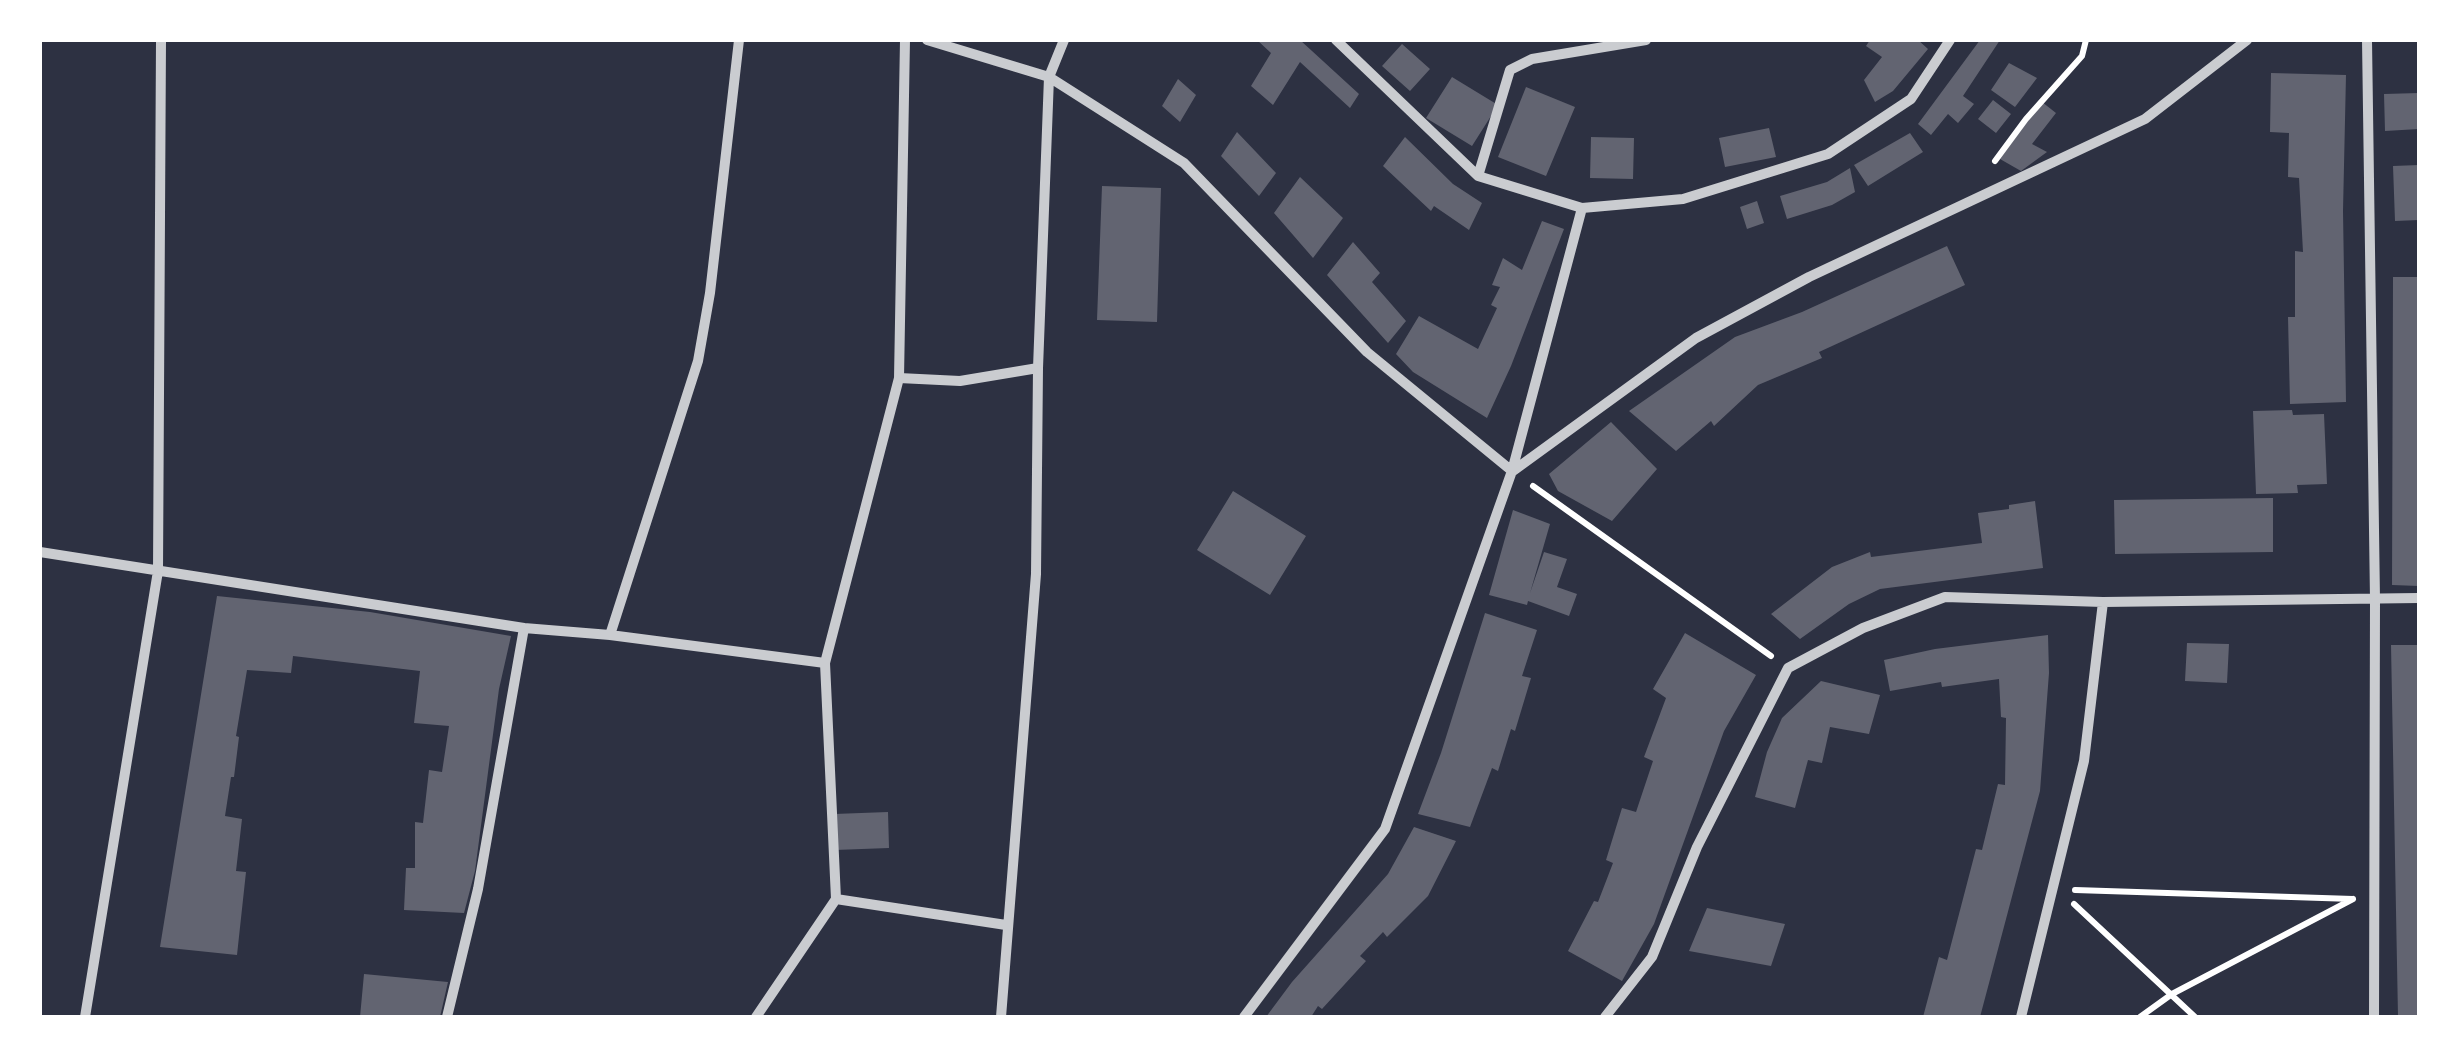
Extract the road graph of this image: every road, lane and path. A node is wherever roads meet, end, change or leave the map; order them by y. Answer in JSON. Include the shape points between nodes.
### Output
{"nodes":[{"id":1,"x":161,"y":40,"type":"edge"},
{"id":2,"x":739,"y":40,"type":"edge"},
{"id":3,"x":904,"y":40,"type":"edge"},
{"id":4,"x":927,"y":40,"type":"edge"},
{"id":5,"x":1064,"y":40,"type":"edge"},
{"id":6,"x":1336,"y":40,"type":"edge"},
{"id":7,"x":1646,"y":40,"type":"edge"},
{"id":8,"x":1950,"y":40,"type":"edge"},
{"id":9,"x":2086,"y":40,"type":"edge"},
{"id":10,"x":2247,"y":40,"type":"edge"},
{"id":11,"x":2367,"y":40,"type":"edge"},
{"id":12,"x":1048,"y":77,"type":"junction"},
{"id":13,"x":1984,"y":174,"type":"dead end"},
{"id":14,"x":1478,"y":176,"type":"junction"},
{"id":15,"x":1582,"y":208,"type":"junction"},
{"id":16,"x":1038,"y":368,"type":"junction"},
{"id":17,"x":899,"y":378,"type":"junction"},
{"id":18,"x":1512,"y":471,"type":"junction"},
{"id":19,"x":40,"y":552,"type":"edge"},
{"id":20,"x":158,"y":571,"type":"junction"},
{"id":21,"x":2419,"y":598,"type":"edge"},
{"id":22,"x":2375,"y":599,"type":"junction"},
{"id":23,"x":2103,"y":602,"type":"junction"},
{"id":24,"x":524,"y":628,"type":"junction"},
{"id":25,"x":610,"y":635,"type":"junction"},
{"id":26,"x":825,"y":663,"type":"junction"},
{"id":27,"x":1788,"y":668,"type":"junction"},
{"id":28,"x":2058,"y":890,"type":"dead end"},
{"id":29,"x":836,"y":899,"type":"junction"},
{"id":30,"x":2073,"y":903,"type":"dead end"},
{"id":31,"x":1006,"y":925,"type":"junction"},
{"id":32,"x":2172,"y":994,"type":"junction"},
{"id":33,"x":86,"y":1017,"type":"edge"},
{"id":34,"x":447,"y":1017,"type":"edge"},
{"id":35,"x":756,"y":1017,"type":"edge"},
{"id":36,"x":1001,"y":1017,"type":"edge"},
{"id":37,"x":1244,"y":1017,"type":"edge"},
{"id":38,"x":1605,"y":1017,"type":"edge"},
{"id":39,"x":2021,"y":1017,"type":"edge"},
{"id":40,"x":2140,"y":1017,"type":"edge"},
{"id":41,"x":2194,"y":1017,"type":"edge"},
{"id":42,"x":2374,"y":1017,"type":"edge"}],
"edges":[{"from":1,"to":20,"type":"street"},
{"from":2,"to":25,"type":"street","via":[[698,361]]},
{"from":3,"to":17,"type":"street"},
{"from":4,"to":12,"type":"street"},
{"from":5,"to":12,"type":"street"},
{"from":6,"to":14,"type":"street"},
{"from":7,"to":14,"type":"street","via":[[1532,59],[1510,70]]},
{"from":8,"to":15,"type":"street","via":[[1911,99],[1828,154],[1683,199]]},
{"from":9,"to":13,"type":"path","via":[[2082,56]]},
{"from":10,"to":18,"type":"street","via":[[2145,120],[1809,277],[1696,338]]},
{"from":11,"to":22,"type":"street"},
{"from":12,"to":16,"type":"street"},
{"from":12,"to":18,"type":"street","via":[[1184,164],[1368,352]]},
{"from":14,"to":15,"type":"street"},
{"from":15,"to":18,"type":"street"},
{"from":16,"to":17,"type":"street","via":[[960,381]]},
{"from":16,"to":31,"type":"street","via":[[1036,574]]},
{"from":17,"to":26,"type":"street"},
{"from":18,"to":27,"type":"path"},
{"from":18,"to":37,"type":"street","via":[[1385,829]]},
{"from":19,"to":20,"type":"street"},
{"from":20,"to":24,"type":"street"},
{"from":20,"to":33,"type":"street"},
{"from":21,"to":22,"type":"street"},
{"from":22,"to":23,"type":"street"},
{"from":22,"to":42,"type":"street"},
{"from":23,"to":27,"type":"street","via":[[1945,597],[1863,628]]},
{"from":23,"to":39,"type":"street","via":[[2084,761]]},
{"from":24,"to":25,"type":"street"},
{"from":24,"to":34,"type":"street","via":[[478,889]]},
{"from":25,"to":26,"type":"street"},
{"from":26,"to":29,"type":"street"},
{"from":27,"to":38,"type":"street","via":[[1697,848],[1652,957]]},
{"from":28,"to":32,"type":"path","via":[[2354,899]]},
{"from":29,"to":31,"type":"street"},
{"from":29,"to":35,"type":"street"},
{"from":30,"to":32,"type":"path"},
{"from":31,"to":36,"type":"street"},
{"from":32,"to":40,"type":"path"},
{"from":32,"to":41,"type":"path"}]}
